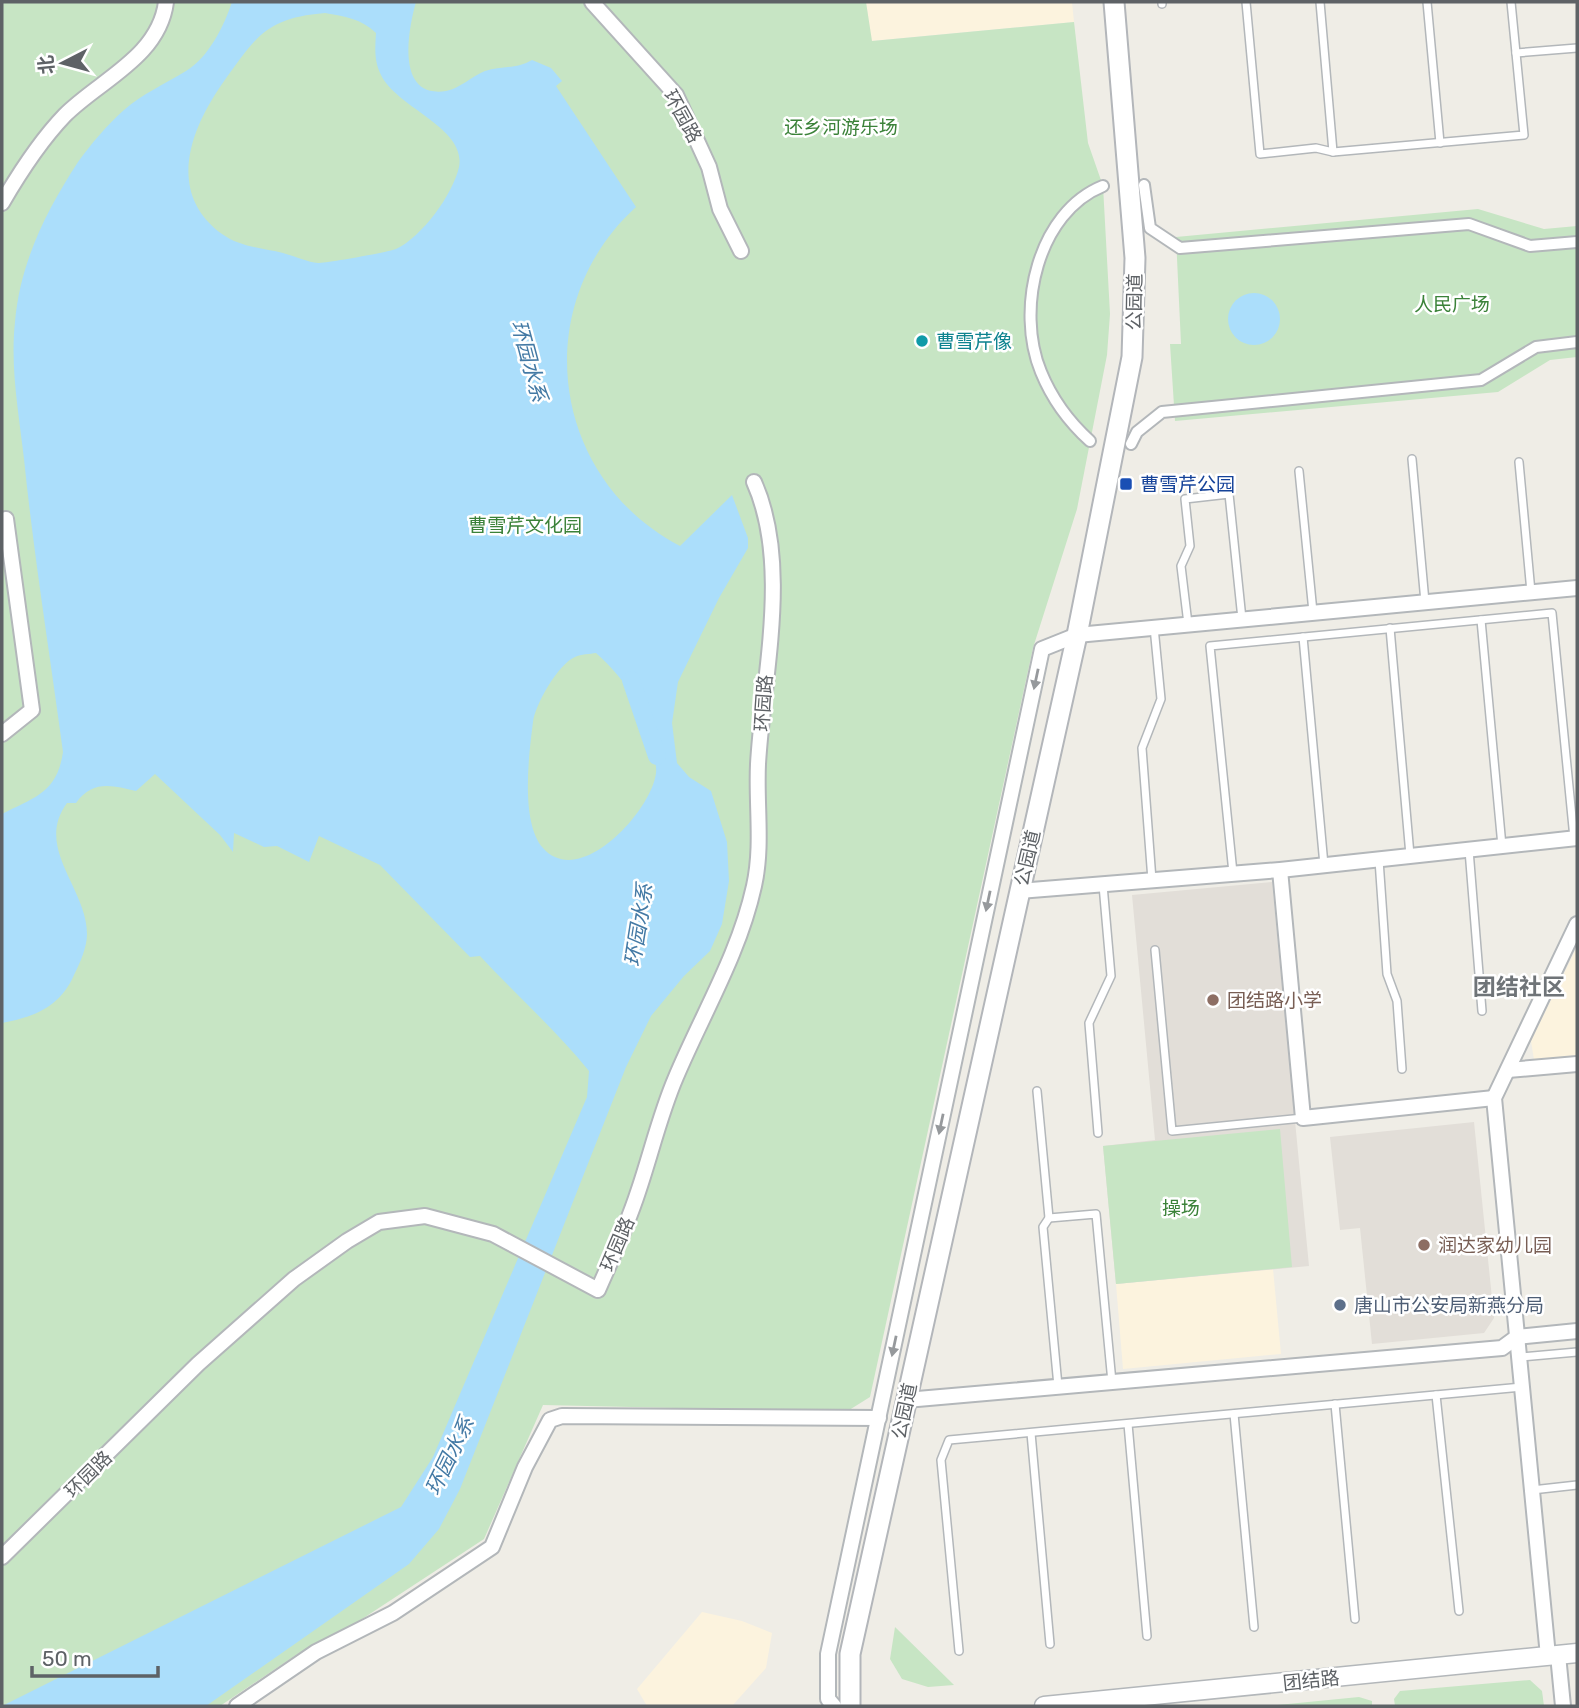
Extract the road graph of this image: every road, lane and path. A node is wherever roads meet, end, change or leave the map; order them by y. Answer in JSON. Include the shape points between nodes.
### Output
{"nodes":[{"id":1,"x":166,"y":2,"type":"edge"},
{"id":2,"x":592,"y":2,"type":"edge"},
{"id":3,"x":1114,"y":2,"type":"edge"},
{"id":4,"x":1246,"y":2,"type":"edge"},
{"id":5,"x":1320,"y":2,"type":"edge"},
{"id":6,"x":1427,"y":2,"type":"edge"},
{"id":7,"x":1511,"y":2,"type":"edge"},
{"id":8,"x":1577,"y":48,"type":"edge"},
{"id":9,"x":1516,"y":53,"type":"junction"},
{"id":10,"x":1440,"y":143,"type":"junction"},
{"id":11,"x":1333,"y":152,"type":"junction"},
{"id":12,"x":1144,"y":185,"type":"dead end"},
{"id":13,"x":1103,"y":186,"type":"dead end"},
{"id":14,"x":2,"y":203,"type":"edge"},
{"id":15,"x":1577,"y":242,"type":"edge"},
{"id":16,"x":741,"y":251,"type":"dead end"},
{"id":17,"x":1577,"y":342,"type":"edge"},
{"id":18,"x":1090,"y":441,"type":"dead end"},
{"id":19,"x":1131,"y":444,"type":"dead end"},
{"id":20,"x":1412,"y":459,"type":"dead end"},
{"id":21,"x":1519,"y":462,"type":"dead end"},
{"id":22,"x":1299,"y":471,"type":"dead end"},
{"id":23,"x":754,"y":482,"type":"dead end"},
{"id":24,"x":6,"y":519,"type":"dead end"},
{"id":25,"x":1577,"y":588,"type":"edge"},
{"id":26,"x":1531,"y":592,"type":"junction"},
{"id":27,"x":1425,"y":602,"type":"junction"},
{"id":28,"x":1313,"y":612,"type":"junction"},
{"id":29,"x":1242,"y":619,"type":"junction"},
{"id":30,"x":1481,"y":620,"type":"junction"},
{"id":31,"x":1188,"y":624,"type":"junction"},
{"id":32,"x":1154,"y":627,"type":"junction"},
{"id":33,"x":1390,"y":628,"type":"junction"},
{"id":34,"x":1077,"y":635,"type":"junction"},
{"id":35,"x":1303,"y":637,"type":"junction"},
{"id":36,"x":2,"y":734,"type":"edge"},
{"id":37,"x":1576,"y":838,"type":"edge"},
{"id":38,"x":1503,"y":846,"type":"junction"},
{"id":39,"x":1469,"y":850,"type":"junction"},
{"id":40,"x":1410,"y":856,"type":"junction"},
{"id":41,"x":1379,"y":860,"type":"junction"},
{"id":42,"x":1324,"y":865,"type":"junction"},
{"id":43,"x":1280,"y":870,"type":"junction"},
{"id":44,"x":1233,"y":874,"type":"junction"},
{"id":45,"x":1152,"y":881,"type":"junction"},
{"id":46,"x":1103,"y":884,"type":"junction"},
{"id":47,"x":1019,"y":891,"type":"junction"},
{"id":48,"x":1577,"y":925,"type":"edge"},
{"id":49,"x":1155,"y":950,"type":"dead end"},
{"id":50,"x":1482,"y":1011,"type":"dead end"},
{"id":51,"x":1577,"y":1064,"type":"edge"},
{"id":52,"x":1402,"y":1069,"type":"dead end"},
{"id":53,"x":1508,"y":1070,"type":"junction"},
{"id":54,"x":1037,"y":1091,"type":"dead end"},
{"id":55,"x":1494,"y":1098,"type":"junction"},
{"id":56,"x":1303,"y":1118,"type":"junction"},
{"id":57,"x":1098,"y":1133,"type":"dead end"},
{"id":58,"x":1049,"y":1218,"type":"junction"},
{"id":59,"x":1577,"y":1331,"type":"edge"},
{"id":60,"x":1517,"y":1336,"type":"junction"},
{"id":61,"x":1577,"y":1352,"type":"edge"},
{"id":62,"x":1520,"y":1357,"type":"junction"},
{"id":63,"x":1112,"y":1382,"type":"junction"},
{"id":64,"x":1058,"y":1387,"type":"junction"},
{"id":65,"x":1522,"y":1387,"type":"junction"},
{"id":66,"x":1436,"y":1395,"type":"junction"},
{"id":67,"x":906,"y":1400,"type":"junction"},
{"id":68,"x":1335,"y":1404,"type":"junction"},
{"id":69,"x":1234,"y":1414,"type":"junction"},
{"id":70,"x":879,"y":1418,"type":"junction"},
{"id":71,"x":1128,"y":1424,"type":"junction"},
{"id":72,"x":1031,"y":1433,"type":"junction"},
{"id":73,"x":1577,"y":1485,"type":"edge"},
{"id":74,"x":1532,"y":1490,"type":"junction"},
{"id":75,"x":2,"y":1557,"type":"edge"},
{"id":76,"x":1459,"y":1611,"type":"dead end"},
{"id":77,"x":1355,"y":1619,"type":"dead end"},
{"id":78,"x":1254,"y":1627,"type":"dead end"},
{"id":79,"x":1147,"y":1636,"type":"dead end"},
{"id":80,"x":1050,"y":1644,"type":"dead end"},
{"id":81,"x":959,"y":1651,"type":"dead end"},
{"id":82,"x":1577,"y":1653,"type":"edge"},
{"id":83,"x":1553,"y":1655,"type":"junction"},
{"id":84,"x":1173,"y":1700,"type":"edge"},
{"id":85,"x":1082,"y":1704,"type":"edge"},
{"id":86,"x":237,"y":1706,"type":"edge"},
{"id":87,"x":834,"y":1706,"type":"edge"},
{"id":88,"x":849,"y":1706,"type":"edge"},
{"id":89,"x":1044,"y":1706,"type":"edge"},
{"id":90,"x":1563,"y":1706,"type":"edge"}],
"edges":[{"from":1,"to":14,"type":"street","via":[[164,18],[136,58],[62,118]]},
{"from":2,"to":16,"type":"street","name":"环园路","via":[[676,95]]},
{"from":3,"to":34,"type":"main road","name":"公园道","via":[[1135,258],[1132,357]]},
{"from":4,"to":11,"type":"lane","via":[[1260,154],[1316,148]]},
{"from":5,"to":11,"type":"lane"},
{"from":6,"to":10,"type":"lane"},
{"from":7,"to":9,"type":"lane"},
{"from":8,"to":9,"type":"lane"},
{"from":9,"to":10,"type":"lane","via":[[1524,135]]},
{"from":10,"to":11,"type":"lane"},
{"from":12,"to":15,"type":"street","via":[[1150,228],[1180,248],[1469,224],[1530,246]]},
{"from":13,"to":18,"type":"street","via":[[1083,194],[1059,221],[1036,274],[1031,306],[1039,369],[1066,416]]},
{"from":17,"to":19,"type":"street","via":[[1536,347],[1481,380],[1162,412],[1137,432]]},
{"from":20,"to":27,"type":"lane"},
{"from":21,"to":26,"type":"lane"},
{"from":22,"to":28,"type":"lane"},
{"from":23,"to":75,"type":"street","name":"环园路","via":[[771,536],[772,585],[758,767],[755,883],[726,968],[675,1078],[626,1226],[598,1290],[501,1238],[425,1216],[379,1222],[294,1279],[198,1364]]},
{"from":24,"to":36,"type":"street","via":[[32,710]]},
{"from":25,"to":26,"type":"street"},
{"from":26,"to":27,"type":"street"},
{"from":27,"to":28,"type":"street"},
{"from":28,"to":29,"type":"street"},
{"from":29,"to":31,"type":"street"},
{"from":29,"to":31,"type":"lane","via":[[1229,494],[1185,499],[1190,546],[1181,566]]},
{"from":30,"to":33,"type":"lane"},
{"from":30,"to":37,"type":"lane","via":[[1552,612]]},
{"from":30,"to":38,"type":"lane"},
{"from":31,"to":32,"type":"street"},
{"from":32,"to":34,"type":"street"},
{"from":32,"to":45,"type":"lane","via":[[1161,699],[1142,748]]},
{"from":33,"to":35,"type":"lane"},
{"from":33,"to":40,"type":"lane"},
{"from":34,"to":47,"type":"main road","name":"公园道"},
{"from":34,"to":70,"type":"street","one_way":true,"via":[[1042,649]]},
{"from":35,"to":42,"type":"lane"},
{"from":35,"to":44,"type":"lane","via":[[1210,646]]},
{"from":37,"to":38,"type":"street"},
{"from":38,"to":39,"type":"street"},
{"from":39,"to":40,"type":"street"},
{"from":39,"to":50,"type":"lane"},
{"from":40,"to":41,"type":"street"},
{"from":41,"to":42,"type":"street"},
{"from":41,"to":52,"type":"lane","via":[[1387,974],[1397,1001]]},
{"from":42,"to":43,"type":"street"},
{"from":43,"to":44,"type":"street"},
{"from":43,"to":56,"type":"street"},
{"from":44,"to":45,"type":"street"},
{"from":45,"to":46,"type":"street"},
{"from":46,"to":47,"type":"street"},
{"from":46,"to":57,"type":"lane","via":[[1111,976],[1089,1023]]},
{"from":47,"to":67,"type":"main road","name":"公园道"},
{"from":48,"to":53,"type":"street"},
{"from":49,"to":56,"type":"lane","via":[[1172,1131]]},
{"from":51,"to":53,"type":"street"},
{"from":53,"to":55,"type":"street"},
{"from":54,"to":58,"type":"lane"},
{"from":55,"to":56,"type":"street"},
{"from":55,"to":60,"type":"street"},
{"from":58,"to":63,"type":"lane","via":[[1096,1214]]},
{"from":58,"to":64,"type":"lane","via":[[1043,1227]]},
{"from":59,"to":60,"type":"street"},
{"from":60,"to":62,"type":"street"},
{"from":60,"to":63,"type":"street","via":[[1502,1348]]},
{"from":61,"to":62,"type":"lane"},
{"from":62,"to":65,"type":"street"},
{"from":63,"to":64,"type":"street"},
{"from":64,"to":67,"type":"street"},
{"from":65,"to":66,"type":"lane"},
{"from":65,"to":74,"type":"street"},
{"from":66,"to":68,"type":"lane"},
{"from":66,"to":76,"type":"lane"},
{"from":67,"to":88,"type":"main road","name":"公园道","via":[[850,1654]]},
{"from":68,"to":69,"type":"lane"},
{"from":68,"to":77,"type":"lane"},
{"from":69,"to":71,"type":"lane"},
{"from":69,"to":78,"type":"lane"},
{"from":70,"to":86,"type":"street","via":[[562,1416],[551,1420],[525,1467],[492,1547],[393,1613],[316,1652]]},
{"from":70,"to":87,"type":"street","via":[[828,1654],[828,1699]]},
{"from":71,"to":72,"type":"lane"},
{"from":71,"to":79,"type":"lane"},
{"from":72,"to":80,"type":"lane"},
{"from":72,"to":81,"type":"lane","via":[[948,1440],[941,1460]]},
{"from":73,"to":74,"type":"lane"},
{"from":74,"to":83,"type":"street"},
{"from":82,"to":83,"type":"street","name":"团结路"},
{"from":83,"to":84,"type":"street","name":"团结路"},
{"from":83,"to":90,"type":"street"},
{"from":84,"to":85,"type":"street","name":"团结路"},
{"from":85,"to":89,"type":"street","name":"团结路"}]}
